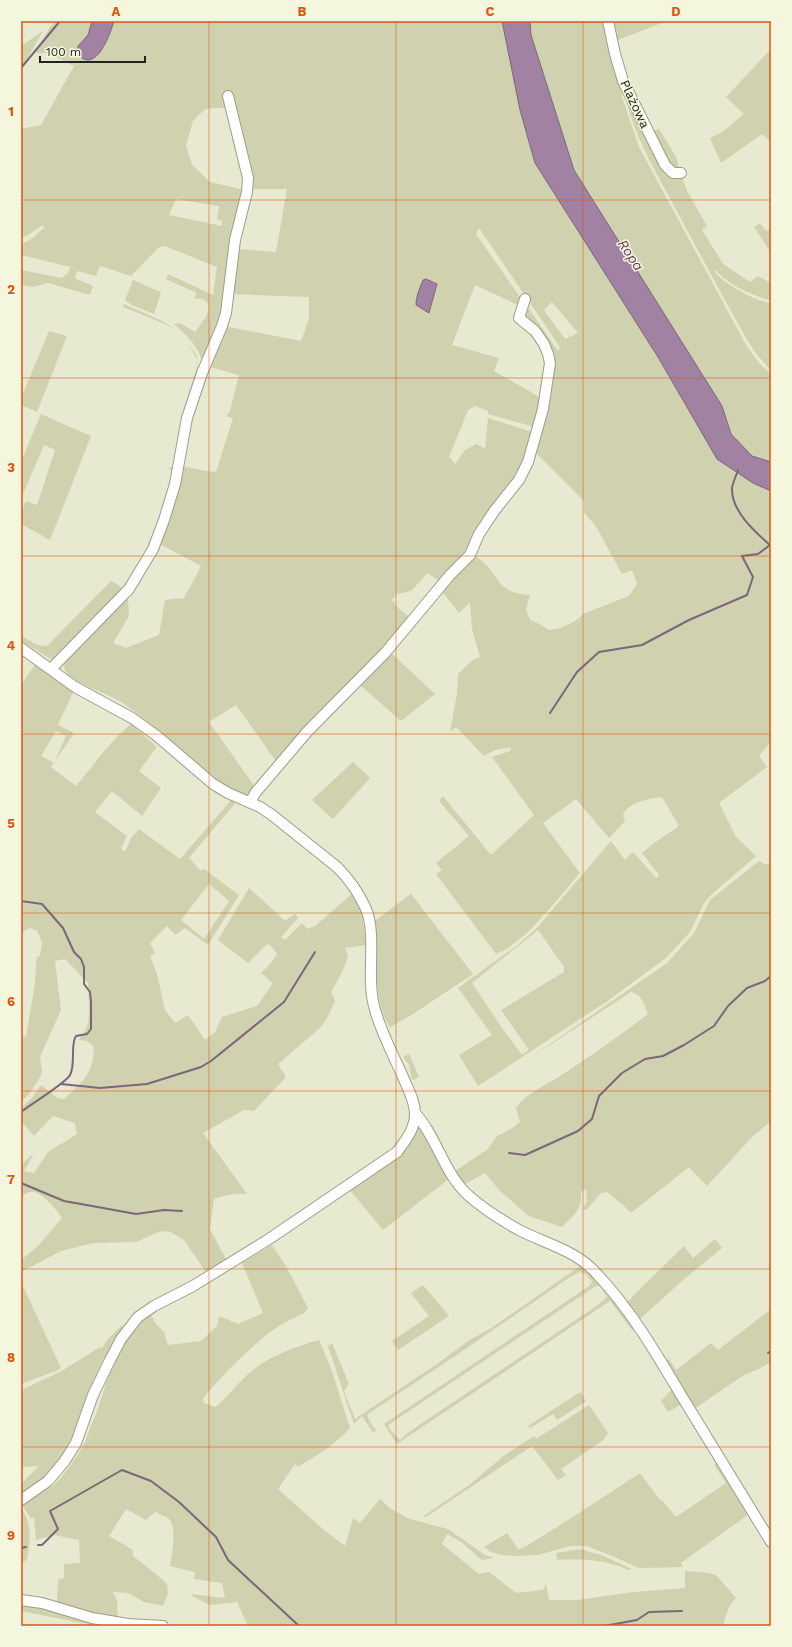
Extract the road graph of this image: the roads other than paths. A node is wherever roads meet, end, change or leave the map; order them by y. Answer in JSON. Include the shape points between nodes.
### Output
{"nodes":[{"id":1,"x":608,"y":21,"type":"edge"},
{"id":2,"x":228,"y":96,"type":"dead end"},
{"id":3,"x":681,"y":173,"type":"dead end"},
{"id":4,"x":525,"y":299,"type":"dead end"},
{"id":5,"x":21,"y":648,"type":"edge"},
{"id":6,"x":51,"y":669,"type":"junction"},
{"id":7,"x":250,"y":802,"type":"junction"},
{"id":8,"x":415,"y":1113,"type":"junction"},
{"id":9,"x":21,"y":1500,"type":"edge"},
{"id":10,"x":771,"y":1542,"type":"edge"},
{"id":11,"x":21,"y":1600,"type":"edge"},
{"id":12,"x":163,"y":1626,"type":"edge"}],
"edges":[{"from":1,"to":3,"type":"street","name":"Plażowa","via":[[615,54],[631,97],[665,165],[674,173]]},
{"from":2,"to":6,"type":"street","via":[[248,178],[247,192],[235,240],[226,313],[187,418],[175,484],[164,520],[153,549],[129,589]]},
{"from":4,"to":7,"type":"street","via":[[519,318],[544,344],[550,363],[543,409],[528,462],[519,480],[495,510],[470,555],[450,575],[385,653],[307,732]]},
{"from":5,"to":6,"type":"street"},
{"from":6,"to":7,"type":"street","via":[[75,687],[132,718],[213,784]]},
{"from":7,"to":8,"type":"street","via":[[272,815],[337,867],[355,888],[367,910],[374,1005],[384,1036],[414,1102]]},
{"from":8,"to":9,"type":"street","via":[[410,1133],[397,1152],[269,1239],[138,1317],[121,1339],[110,1360],[93,1396],[76,1443],[64,1462],[48,1481]]},
{"from":8,"to":10,"type":"street","via":[[431,1134],[453,1175],[469,1195],[496,1216],[520,1230],[567,1250],[586,1262],[613,1292],[638,1325]]},
{"from":11,"to":12,"type":"street","via":[[42,1603],[92,1618]]}]}
